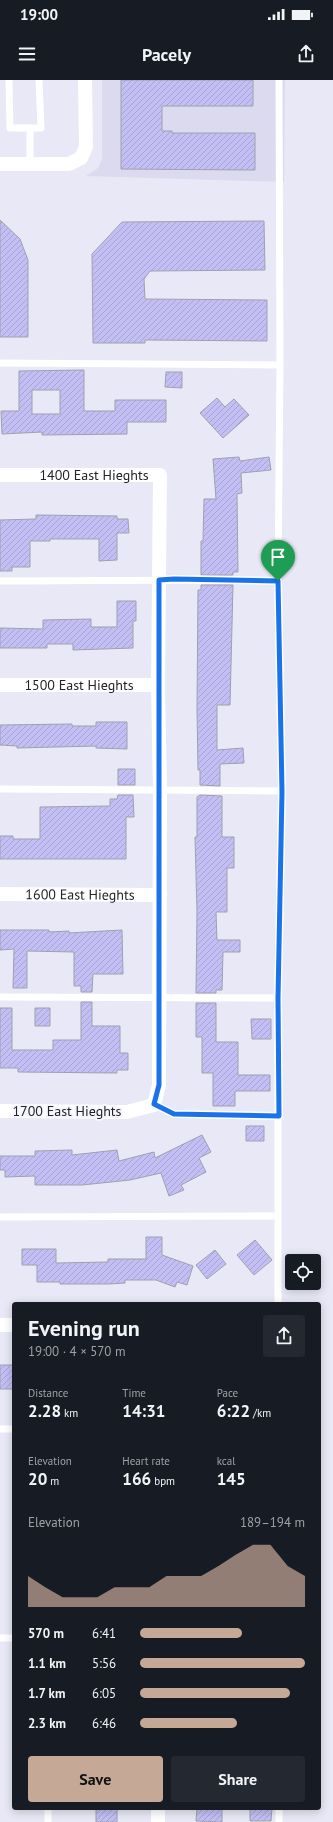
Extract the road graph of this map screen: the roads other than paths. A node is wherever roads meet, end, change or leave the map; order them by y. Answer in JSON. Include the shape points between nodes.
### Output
{"nodes":[{"id":1,"x":9,"y":80,"type":"edge"},
{"id":2,"x":39,"y":80,"type":"edge"},
{"id":3,"x":86,"y":80,"type":"edge"},
{"id":4,"x":279,"y":80,"type":"edge"},
{"id":5,"x":30,"y":128,"type":"junction"},
{"id":6,"x":0,"y":164,"type":"edge"},
{"id":7,"x":30,"y":164,"type":"junction"},
{"id":8,"x":0,"y":363,"type":"edge"},
{"id":9,"x":280,"y":364,"type":"junction"},
{"id":10,"x":0,"y":474,"type":"edge"},
{"id":11,"x":159,"y":580,"type":"junction"},
{"id":12,"x":0,"y":581,"type":"edge"},
{"id":13,"x":278,"y":581,"type":"junction"},
{"id":14,"x":0,"y":685,"type":"edge"},
{"id":15,"x":158,"y":685,"type":"junction"},
{"id":16,"x":0,"y":790,"type":"edge"},
{"id":17,"x":160,"y":790,"type":"junction"},
{"id":18,"x":282,"y":792,"type":"junction"},
{"id":19,"x":0,"y":894,"type":"edge"},
{"id":20,"x":160,"y":895,"type":"junction"},
{"id":21,"x":0,"y":997,"type":"edge"},
{"id":22,"x":159,"y":998,"type":"junction"},
{"id":23,"x":278,"y":998,"type":"junction"},
{"id":24,"x":154,"y":1104,"type":"junction"},
{"id":25,"x":0,"y":1111,"type":"edge"},
{"id":26,"x":279,"y":1116,"type":"junction"},
{"id":27,"x":278,"y":1216,"type":"junction"},
{"id":28,"x":0,"y":1217,"type":"edge"},
{"id":29,"x":278,"y":1302,"type":"edge"},
{"id":30,"x":0,"y":1325,"type":"edge"},
{"id":31,"x":12,"y":1325,"type":"edge"},
{"id":32,"x":0,"y":1429,"type":"edge"},
{"id":33,"x":12,"y":1429,"type":"edge"},
{"id":34,"x":0,"y":1638,"type":"edge"},
{"id":35,"x":12,"y":1638,"type":"edge"},
{"id":36,"x":48,"y":1810,"type":"edge"},
{"id":37,"x":158,"y":1810,"type":"edge"},
{"id":38,"x":279,"y":1810,"type":"edge"},
{"id":39,"x":48,"y":1822,"type":"edge"},
{"id":40,"x":158,"y":1822,"type":"edge"},
{"id":41,"x":279,"y":1822,"type":"edge"}],
"edges":[{"from":1,"to":5,"type":"lane","via":[[10,128]]},
{"from":2,"to":5,"type":"lane","via":[[41,128]]},
{"from":3,"to":7,"type":"street","via":[[86,147],[81,158],[69,164]]},
{"from":4,"to":9,"type":"lane"},
{"from":5,"to":7,"type":"lane"},
{"from":6,"to":7,"type":"street"},
{"from":8,"to":9,"type":"lane"},
{"from":9,"to":13,"type":"lane"},
{"from":10,"to":11,"type":"street","name":"1400 East Hieghts","via":[[160,475]]},
{"from":11,"to":12,"type":"lane"},
{"from":11,"to":13,"type":"lane"},
{"from":11,"to":15,"type":"street","name":"1400 East Hieghts"},
{"from":13,"to":18,"type":"lane"},
{"from":14,"to":15,"type":"street","name":"1500 East Hieghts"},
{"from":15,"to":17,"type":"street","name":"1400 East Hieghts"},
{"from":16,"to":17,"type":"lane"},
{"from":17,"to":18,"type":"lane"},
{"from":17,"to":20,"type":"street"},
{"from":18,"to":23,"type":"lane"},
{"from":19,"to":20,"type":"street","name":"1600 East Hieghts"},
{"from":20,"to":22,"type":"street"},
{"from":21,"to":22,"type":"lane"},
{"from":22,"to":23,"type":"lane"},
{"from":22,"to":24,"type":"street","via":[[159,1085]]},
{"from":23,"to":26,"type":"lane"},
{"from":24,"to":25,"type":"street","name":"1700 East Hieghts","via":[[126,1112]]},
{"from":24,"to":26,"type":"lane","via":[[174,1114]]},
{"from":26,"to":27,"type":"lane"},
{"from":27,"to":28,"type":"lane"},
{"from":27,"to":29,"type":"lane"},
{"from":30,"to":31,"type":"street"},
{"from":32,"to":33,"type":"lane"},
{"from":34,"to":35,"type":"lane"},
{"from":36,"to":39,"type":"lane"},
{"from":37,"to":40,"type":"street"},
{"from":38,"to":41,"type":"lane"}]}
